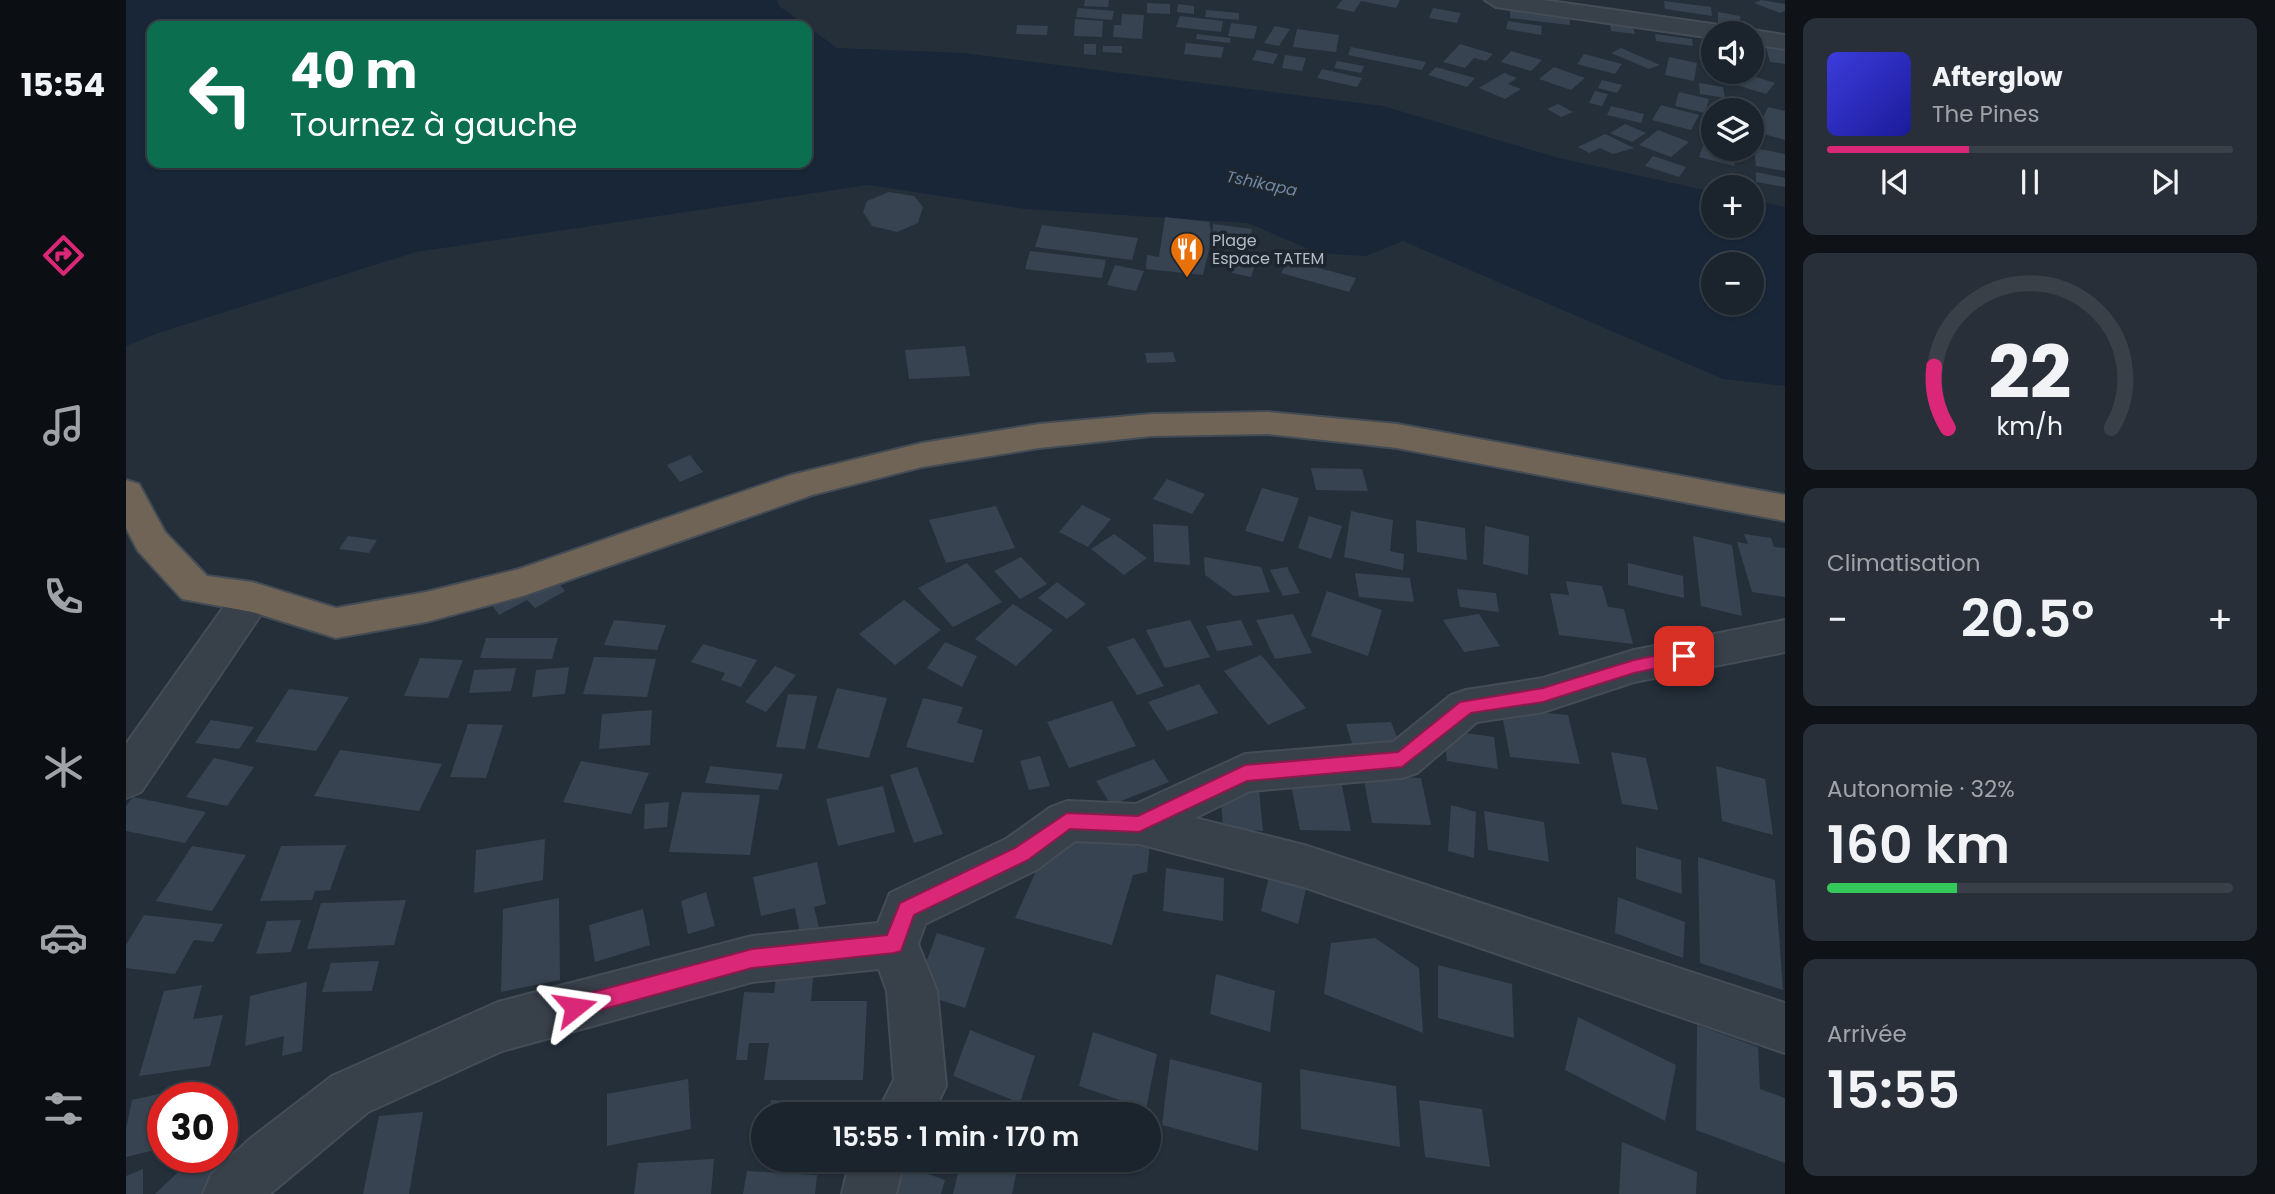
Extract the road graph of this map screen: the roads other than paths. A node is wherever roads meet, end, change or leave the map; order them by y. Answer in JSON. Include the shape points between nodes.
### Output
{"nodes":[{"id":1,"x":1496,"y":0,"type":"edge"},
{"id":2,"x":1701,"y":29,"type":"edge"},
{"id":3,"x":1764,"y":39,"type":"edge"},
{"id":4,"x":1785,"y":42,"type":"edge"},
{"id":5,"x":126,"y":493,"type":"edge"},
{"id":6,"x":1785,"y":508,"type":"edge"},
{"id":7,"x":252,"y":597,"type":"junction"},
{"id":8,"x":1785,"y":636,"type":"edge"},
{"id":9,"x":126,"y":779,"type":"edge"},
{"id":10,"x":1139,"y":824,"type":"junction"},
{"id":11,"x":894,"y":944,"type":"junction"},
{"id":12,"x":1785,"y":1028,"type":"edge"},
{"id":13,"x":910,"y":1102,"type":"edge"},
{"id":14,"x":875,"y":1172,"type":"edge"},
{"id":15,"x":230,"y":1194,"type":"edge"},
{"id":16,"x":870,"y":1194,"type":"edge"}],
"edges":[{"from":1,"to":2,"type":"street"},
{"from":3,"to":4,"type":"street"},
{"from":5,"to":7,"type":"highway","via":[[151,541],[196,589]]},
{"from":6,"to":7,"type":"highway","via":[[1397,436],[1268,423],[1152,425],[1039,436],[935,453],[817,481],[523,582],[426,607],[336,623]]},
{"from":7,"to":9,"type":"street"},
{"from":8,"to":10,"type":"street","via":[[1634,666],[1543,695],[1466,707],[1402,760],[1245,773]]},
{"from":10,"to":11,"type":"street","via":[[1067,821],[1022,854],[907,909]]},
{"from":10,"to":12,"type":"street","via":[[1304,866]]},
{"from":11,"to":13,"type":"street","via":[[912,991],[920,1086]]},
{"from":11,"to":15,"type":"street","via":[[752,959],[498,1027],[350,1094]]},
{"from":14,"to":16,"type":"street"}]}
